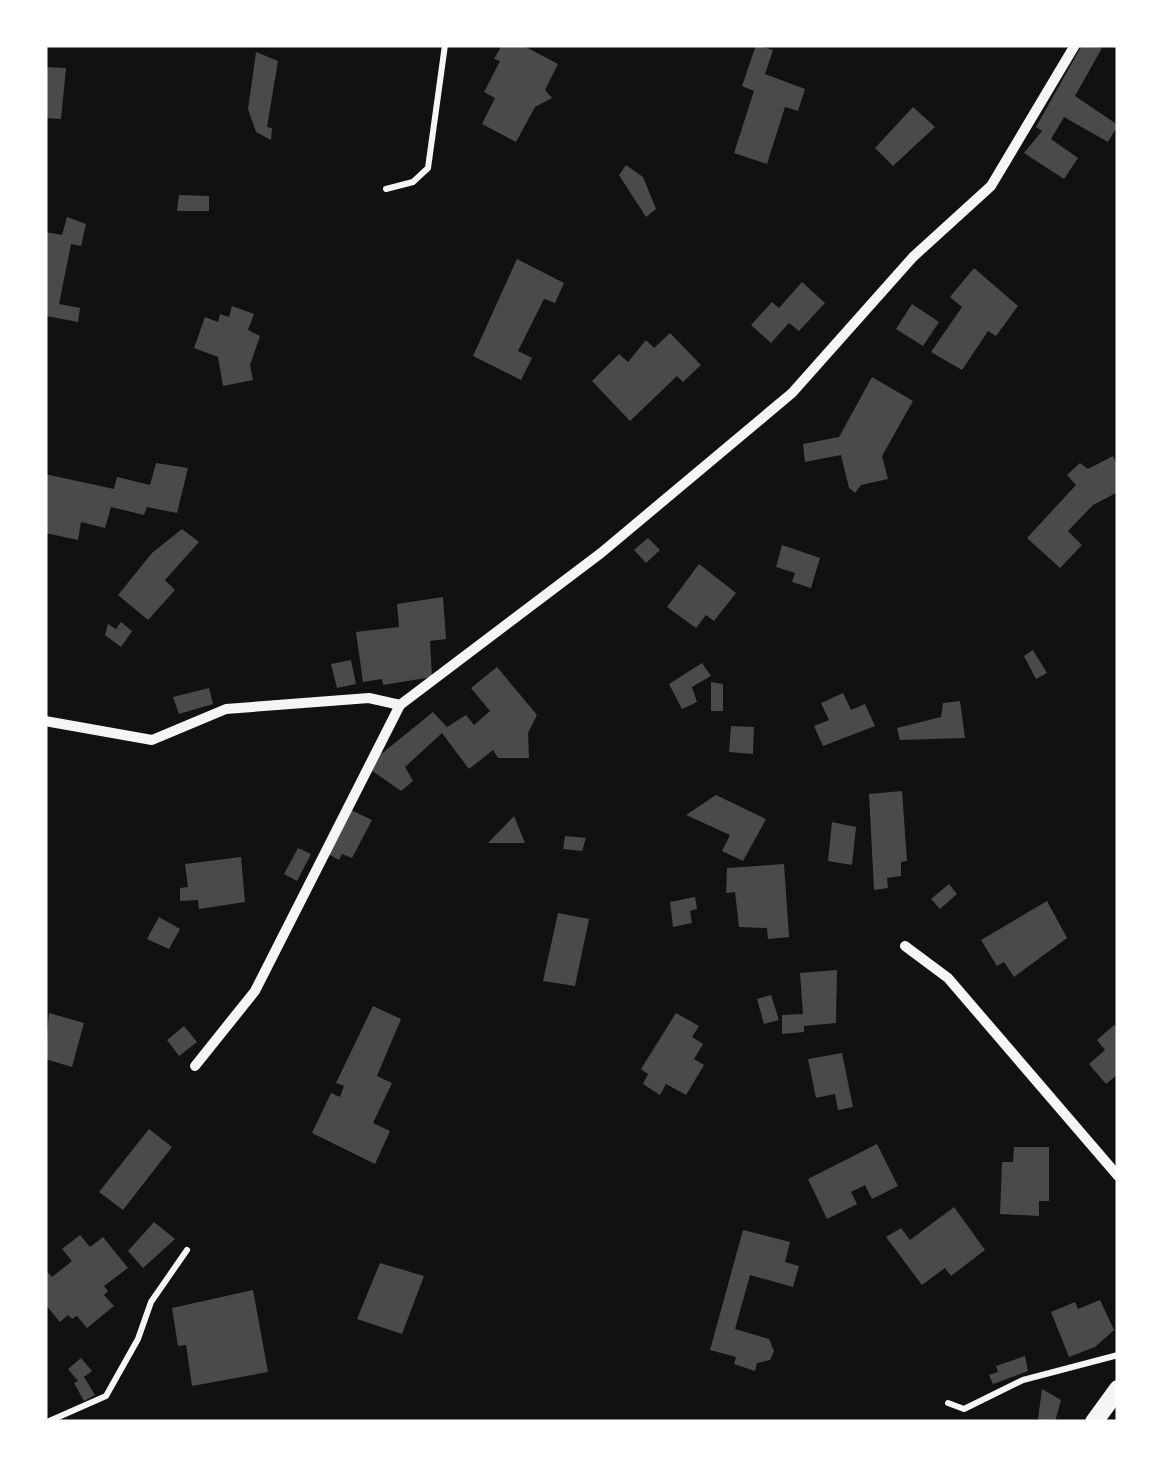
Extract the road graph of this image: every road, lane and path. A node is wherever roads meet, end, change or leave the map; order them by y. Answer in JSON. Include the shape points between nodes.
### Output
{"nodes":[{"id":1,"x":445,"y":45,"type":"edge"},
{"id":2,"x":1074,"y":45,"type":"edge"},
{"id":3,"x":386,"y":190,"type":"dead end"},
{"id":4,"x":400,"y":705,"type":"junction"},
{"id":5,"x":45,"y":721,"type":"edge"},
{"id":6,"x":905,"y":946,"type":"dead end"},
{"id":7,"x":195,"y":1066,"type":"dead end"},
{"id":8,"x":1118,"y":1176,"type":"edge"},
{"id":9,"x":187,"y":1250,"type":"dead end"},
{"id":10,"x":1118,"y":1355,"type":"edge"},
{"id":11,"x":1118,"y":1389,"type":"edge"},
{"id":12,"x":948,"y":1404,"type":"dead end"},
{"id":13,"x":47,"y":1422,"type":"edge"},
{"id":14,"x":1094,"y":1422,"type":"edge"}],
"edges":[{"from":1,"to":3,"type":"lane","via":[[428,168],[413,182]]},
{"from":2,"to":4,"type":"street","via":[[991,186],[914,256],[792,393],[601,553]]},
{"from":4,"to":5,"type":"street","via":[[369,698],[226,710],[152,740]]},
{"from":4,"to":7,"type":"street","via":[[254,991]]},
{"from":6,"to":8,"type":"street","via":[[948,978]]},
{"from":9,"to":13,"type":"lane","via":[[151,1302],[106,1396]]},
{"from":10,"to":12,"type":"lane","via":[[1024,1380],[964,1409]]},
{"from":11,"to":14,"type":"main road"}]}
